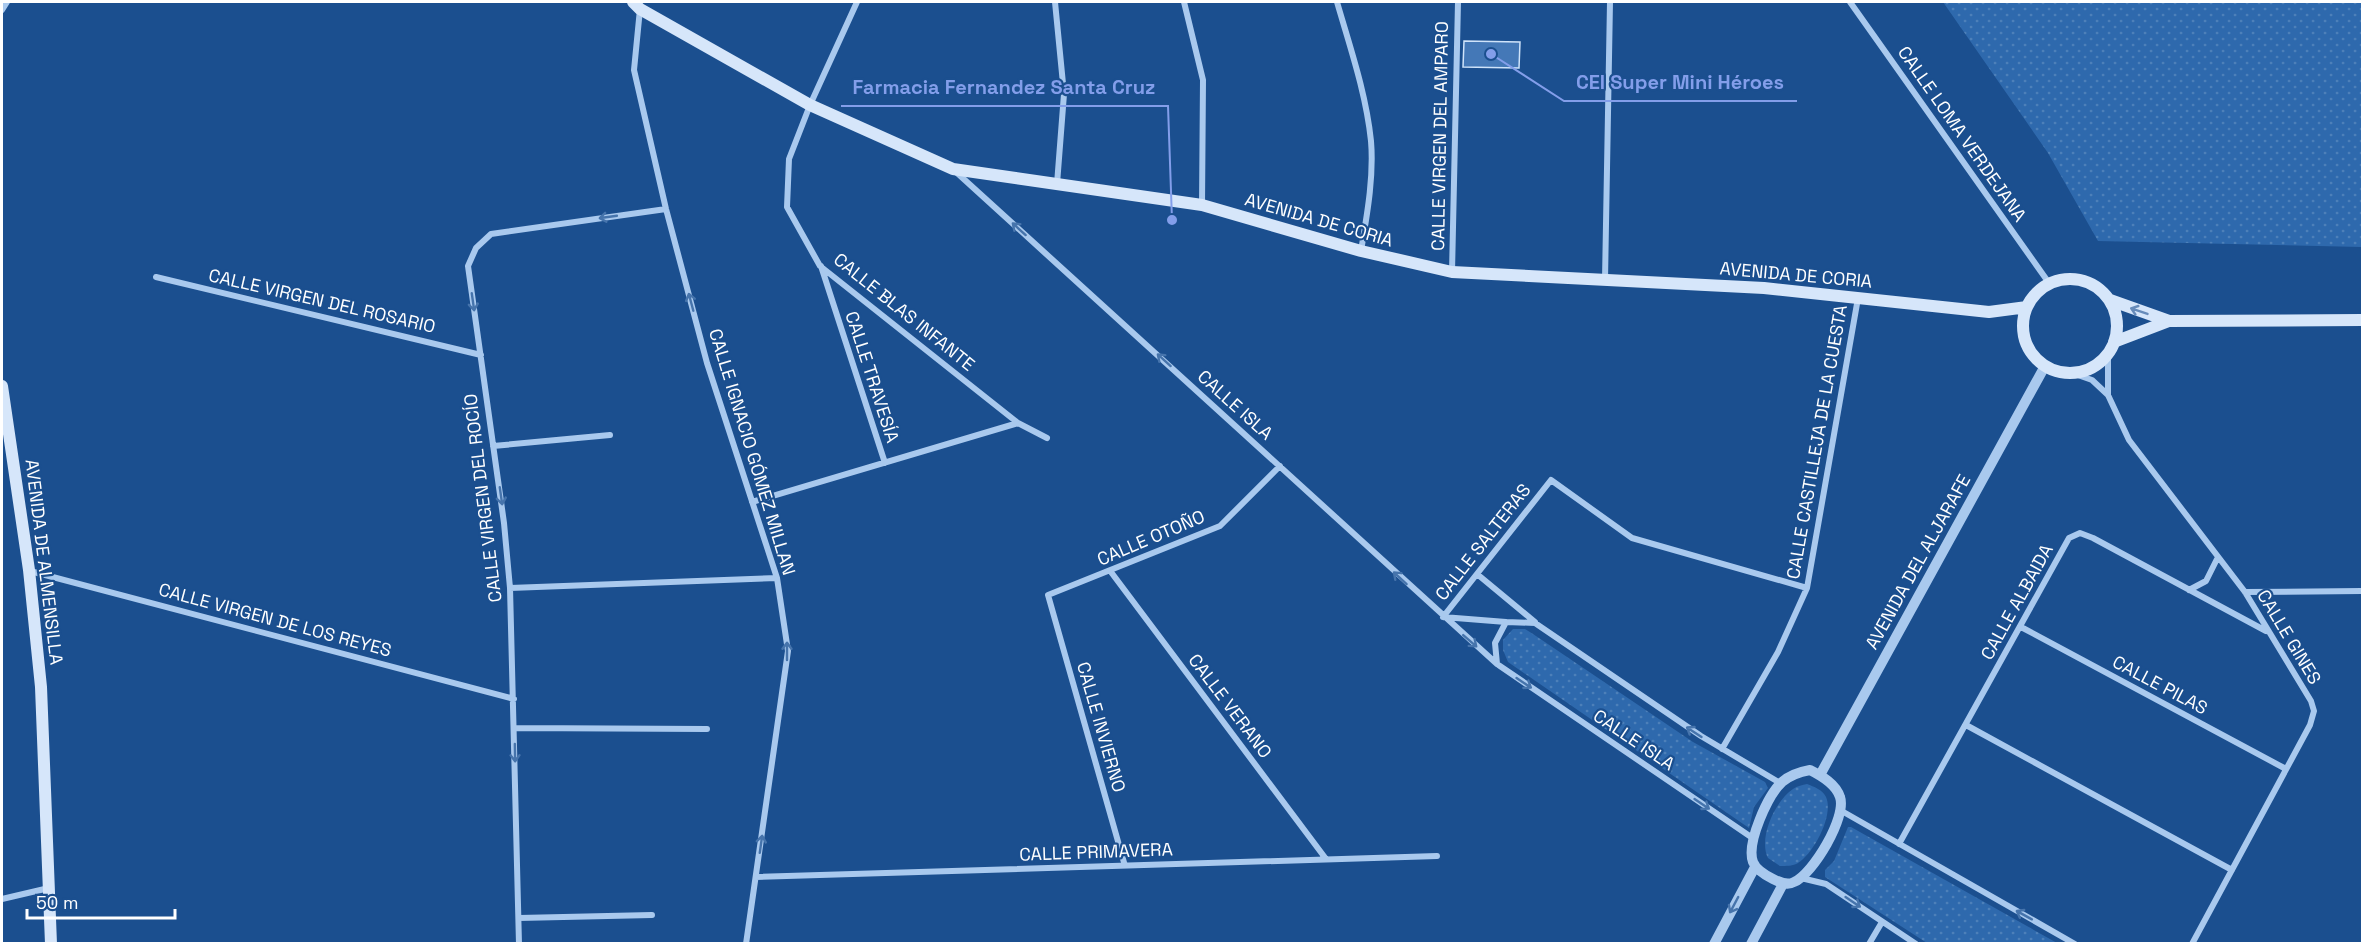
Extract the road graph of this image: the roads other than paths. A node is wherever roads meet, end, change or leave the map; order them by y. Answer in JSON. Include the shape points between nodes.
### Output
{"nodes":[{"id":1,"x":7,"y":2,"type":"edge"},
{"id":2,"x":857,"y":2,"type":"edge"},
{"id":3,"x":1054,"y":2,"type":"edge"},
{"id":4,"x":1184,"y":2,"type":"edge"},
{"id":5,"x":1337,"y":2,"type":"edge"},
{"id":6,"x":1458,"y":2,"type":"edge"},
{"id":7,"x":1610,"y":2,"type":"edge"},
{"id":8,"x":1850,"y":2,"type":"edge"},
{"id":9,"x":636,"y":5,"type":"edge"},
{"id":10,"x":2,"y":10,"type":"edge"},
{"id":11,"x":810,"y":105,"type":"junction"},
{"id":12,"x":953,"y":169,"type":"junction"},
{"id":13,"x":1057,"y":185,"type":"junction"},
{"id":14,"x":1202,"y":205,"type":"junction"},
{"id":15,"x":666,"y":209,"type":"junction"},
{"id":16,"x":1361,"y":251,"type":"junction"},
{"id":17,"x":820,"y":266,"type":"junction"},
{"id":18,"x":1452,"y":272,"type":"junction"},
{"id":19,"x":156,"y":277,"type":"dead end"},
{"id":20,"x":1605,"y":280,"type":"junction"},
{"id":21,"x":2049,"y":283,"type":"junction"},
{"id":22,"x":1858,"y":298,"type":"junction"},
{"id":23,"x":2110,"y":300,"type":"junction"},
{"id":24,"x":2027,"y":308,"type":"junction"},
{"id":25,"x":2362,"y":320,"type":"edge"},
{"id":26,"x":2169,"y":321,"type":"junction"},
{"id":27,"x":2111,"y":347,"type":"junction"},
{"id":28,"x":481,"y":354,"type":"junction"},
{"id":29,"x":2045,"y":366,"type":"junction"},
{"id":30,"x":2072,"y":373,"type":"junction"},
{"id":31,"x":2,"y":386,"type":"edge"},
{"id":32,"x":2108,"y":395,"type":"junction"},
{"id":33,"x":1018,"y":423,"type":"junction"},
{"id":34,"x":610,"y":435,"type":"dead end"},
{"id":35,"x":1047,"y":438,"type":"dead end"},
{"id":36,"x":493,"y":446,"type":"junction"},
{"id":37,"x":885,"y":463,"type":"junction"},
{"id":38,"x":1280,"y":466,"type":"junction"},
{"id":39,"x":752,"y":502,"type":"junction"},
{"id":40,"x":2218,"y":557,"type":"junction"},
{"id":41,"x":29,"y":570,"type":"junction"},
{"id":42,"x":1111,"y":572,"type":"junction"},
{"id":43,"x":1477,"y":574,"type":"junction"},
{"id":44,"x":777,"y":578,"type":"junction"},
{"id":45,"x":510,"y":588,"type":"junction"},
{"id":46,"x":1807,"y":588,"type":"junction"},
{"id":47,"x":2189,"y":590,"type":"junction"},
{"id":48,"x":2362,"y":591,"type":"edge"},
{"id":49,"x":2244,"y":592,"type":"junction"},
{"id":50,"x":1048,"y":595,"type":"joint"},
{"id":51,"x":1443,"y":617,"type":"junction"},
{"id":52,"x":1506,"y":621,"type":"junction"},
{"id":53,"x":1535,"y":623,"type":"junction"},
{"id":54,"x":2021,"y":627,"type":"junction"},
{"id":55,"x":2267,"y":632,"type":"junction"},
{"id":56,"x":1497,"y":664,"type":"junction"},
{"id":57,"x":514,"y":699,"type":"junction"},
{"id":58,"x":1966,"y":725,"type":"junction"},
{"id":59,"x":514,"y":728,"type":"junction"},
{"id":60,"x":707,"y":729,"type":"dead end"},
{"id":61,"x":1722,"y":749,"type":"junction"},
{"id":62,"x":2286,"y":769,"type":"junction"},
{"id":63,"x":1820,"y":775,"type":"junction"},
{"id":64,"x":1780,"y":783,"type":"junction"},
{"id":65,"x":1840,"y":810,"type":"junction"},
{"id":66,"x":1754,"y":839,"type":"junction"},
{"id":67,"x":1899,"y":844,"type":"junction"},
{"id":68,"x":1437,"y":856,"type":"dead end"},
{"id":69,"x":1326,"y":859,"type":"junction"},
{"id":70,"x":1125,"y":866,"type":"junction"},
{"id":71,"x":1755,"y":867,"type":"junction"},
{"id":72,"x":2232,"y":870,"type":"junction"},
{"id":73,"x":756,"y":876,"type":"junction"},
{"id":74,"x":1800,"y":878,"type":"junction"},
{"id":75,"x":1783,"y":884,"type":"junction"},
{"id":76,"x":50,"y":888,"type":"junction"},
{"id":77,"x":2,"y":899,"type":"edge"},
{"id":78,"x":652,"y":915,"type":"dead end"},
{"id":79,"x":519,"y":918,"type":"junction"},
{"id":80,"x":1882,"y":922,"type":"junction"},
{"id":81,"x":51,"y":944,"type":"edge"},
{"id":82,"x":519,"y":944,"type":"edge"},
{"id":83,"x":746,"y":944,"type":"edge"},
{"id":84,"x":1714,"y":944,"type":"edge"},
{"id":85,"x":1751,"y":944,"type":"edge"},
{"id":86,"x":1869,"y":944,"type":"edge"},
{"id":87,"x":1916,"y":944,"type":"edge"},
{"id":88,"x":2075,"y":944,"type":"edge"},
{"id":89,"x":2192,"y":944,"type":"edge"}],
"edges":[{"from":1,"to":10,"type":"street"},
{"from":2,"to":11,"type":"street","name":"CALLE BLAS INFANTE"},
{"from":3,"to":13,"type":"street","via":[[1064,94]]},
{"from":4,"to":14,"type":"street","via":[[1203,80]]},
{"from":5,"to":16,"type":"street","via":[[1371,142]]},
{"from":6,"to":18,"type":"street","name":"CALLE VIRGEN DEL AMPARO"},
{"from":7,"to":20,"type":"street"},
{"from":8,"to":21,"type":"street","name":"CALLE LOMA VERDEJANA"},
{"from":9,"to":11,"type":"main road","name":"AVENIDA DE CORIA"},
{"from":9,"to":15,"type":"street","name":"CALLE IGNACIO GÓMEZ MILLAN","via":[[634,70]]},
{"from":11,"to":12,"type":"main road","name":"AVENIDA DE CORIA"},
{"from":11,"to":17,"type":"street","name":"CALLE BLAS INFANTE","via":[[789,159],[787,207]]},
{"from":12,"to":13,"type":"main road","name":"AVENIDA DE CORIA"},
{"from":38,"to":12,"type":"street","name":"CALLE ISLA","one_way":true},
{"from":13,"to":14,"type":"main road","name":"AVENIDA DE CORIA"},
{"from":14,"to":16,"type":"main road","name":"AVENIDA DE CORIA"},
{"from":15,"to":28,"type":"street","name":"CALLE VIRGEN DEL ROCÍO","one_way":true,"via":[[491,234],[476,248],[468,266]]},
{"from":39,"to":15,"type":"street","name":"CALLE IGNACIO GÓMEZ MILLAN","one_way":true,"via":[[707,363]]},
{"from":16,"to":18,"type":"main road","name":"AVENIDA DE CORIA"},
{"from":17,"to":33,"type":"street","name":"CALLE BLAS INFANTE"},
{"from":17,"to":37,"type":"street","name":"CALLE TRAVESÍA"},
{"from":18,"to":20,"type":"main road","name":"AVENIDA DE CORIA"},
{"from":19,"to":28,"type":"street","name":"CALLE VIRGEN DEL ROSARIO"},
{"from":20,"to":22,"type":"main road","name":"AVENIDA DE CORIA","via":[[1764,288]]},
{"from":21,"to":23,"type":"main road","via":[[2076,279],[2100,290]]},
{"from":21,"to":24,"type":"main road"},
{"from":22,"to":24,"type":"main road","name":"AVENIDA DE CORIA","via":[[1989,312]]},
{"from":22,"to":46,"type":"street","name":"CALLE CASTILLEJA DE LA CUESTA"},
{"from":26,"to":23,"type":"main road","one_way":true},
{"from":23,"to":27,"type":"main road","via":[[2115,313]]},
{"from":24,"to":29,"type":"main road","via":[[2026,341]]},
{"from":25,"to":26,"type":"main road"},
{"from":26,"to":27,"type":"main road"},
{"from":27,"to":30,"type":"main road","via":[[2086,370]]},
{"from":27,"to":32,"type":"street"},
{"from":28,"to":36,"type":"street","name":"CALLE VIRGEN DEL ROCÍO"},
{"from":29,"to":30,"type":"main road"},
{"from":29,"to":63,"type":"street","name":"AVENIDA DEL ALJARAFE"},
{"from":30,"to":32,"type":"street","via":[[2092,380]]},
{"from":31,"to":41,"type":"main road","name":"AVENIDA DE ALMENSILLA"},
{"from":32,"to":40,"type":"street","name":"CALLE GINES","via":[[2129,440]]},
{"from":33,"to":35,"type":"street","name":"CALLE BLAS INFANTE"},
{"from":33,"to":37,"type":"street"},
{"from":34,"to":36,"type":"street"},
{"from":36,"to":45,"type":"street","name":"CALLE VIRGEN DEL ROCÍO","one_way":true},
{"from":37,"to":39,"type":"street"},
{"from":38,"to":42,"type":"street","name":"CALLE OTOÑO","via":[[1220,526]]},
{"from":51,"to":38,"type":"street","name":"CALLE ISLA","one_way":true},
{"from":39,"to":44,"type":"street","name":"CALLE IGNACIO GÓMEZ MILLAN"},
{"from":40,"to":47,"type":"street","via":[[2206,581]]},
{"from":40,"to":49,"type":"street","name":"CALLE GINES"},
{"from":41,"to":57,"type":"street","name":"CALLE VIRGEN DE LOS REYES"},
{"from":41,"to":76,"type":"main road","name":"AVENIDA DE ALMENSILLA","via":[[41,687]]},
{"from":42,"to":50,"type":"street","name":"CALLE OTOÑO"},
{"from":42,"to":69,"type":"street","name":"CALLE VERANO"},
{"from":43,"to":46,"type":"street","name":"CALLE SALTERAS","via":[[1551,480],[1632,538]]},
{"from":43,"to":51,"type":"street","name":"CALLE SALTERAS"},
{"from":43,"to":53,"type":"street"},
{"from":44,"to":45,"type":"street"},
{"from":73,"to":44,"type":"street","name":"CALLE IGNACIO GÓMEZ MILLAN","one_way":true,"via":[[788,651]]},
{"from":45,"to":57,"type":"street","name":"CALLE VIRGEN DEL ROCÍO"},
{"from":46,"to":61,"type":"street","name":"CALLE CASTILLEJA DE LA CUESTA","via":[[1778,652]]},
{"from":47,"to":54,"type":"street","name":"CALLE ALBAIDA","via":[[2080,533],[2069,538]]},
{"from":47,"to":55,"type":"street","name":"CALLE ALBAIDA"},
{"from":48,"to":49,"type":"street"},
{"from":49,"to":55,"type":"street","name":"CALLE GINES"},
{"from":50,"to":70,"type":"street","name":"CALLE INVIERNO"},
{"from":51,"to":52,"type":"street"},
{"from":51,"to":56,"type":"street","name":"CALLE ISLA","one_way":true},
{"from":52,"to":53,"type":"street"},
{"from":52,"to":56,"type":"street","via":[[1495,643]]},
{"from":61,"to":53,"type":"street","one_way":true},
{"from":54,"to":58,"type":"street","name":"CALLE ALBAIDA"},
{"from":54,"to":62,"type":"street","name":"CALLE PILAS"},
{"from":55,"to":62,"type":"street","name":"CALLE GINES","via":[[2314,711]]},
{"from":56,"to":66,"type":"street","name":"CALLE ISLA","one_way":true},
{"from":57,"to":59,"type":"street","name":"CALLE VIRGEN DEL ROCÍO"},
{"from":58,"to":67,"type":"street","name":"CALLE ALBAIDA"},
{"from":58,"to":72,"type":"street"},
{"from":59,"to":60,"type":"street"},
{"from":59,"to":79,"type":"street","name":"CALLE VIRGEN DEL ROCÍO","one_way":true},
{"from":61,"to":64,"type":"street"},
{"from":62,"to":72,"type":"street","name":"CALLE GINES"},
{"from":63,"to":64,"type":"street","via":[[1810,770]]},
{"from":63,"to":65,"type":"street","via":[[1840,797]]},
{"from":64,"to":66,"type":"street","via":[[1765,807]]},
{"from":65,"to":67,"type":"street"},
{"from":65,"to":74,"type":"street","via":[[1825,847]]},
{"from":66,"to":71,"type":"street","via":[[1751,856]]},
{"from":88,"to":67,"type":"street","one_way":true},
{"from":68,"to":69,"type":"street","name":"CALLE PRIMAVERA"},
{"from":69,"to":70,"type":"street","name":"CALLE PRIMAVERA"},
{"from":70,"to":73,"type":"street","name":"CALLE PRIMAVERA"},
{"from":71,"to":75,"type":"street"},
{"from":71,"to":84,"type":"street","one_way":true},
{"from":72,"to":89,"type":"street","name":"CALLE GINES"},
{"from":73,"to":83,"type":"street","name":"CALLE IGNACIO GÓMEZ MILLAN"},
{"from":74,"to":75,"type":"street"},
{"from":74,"to":80,"type":"street","one_way":true,"via":[[1826,884]]},
{"from":75,"to":85,"type":"street"},
{"from":76,"to":77,"type":"street"},
{"from":76,"to":81,"type":"main road","name":"AVENIDA DE ALMENSILLA"},
{"from":78,"to":79,"type":"street"},
{"from":79,"to":82,"type":"street","name":"CALLE VIRGEN DEL ROCÍO"},
{"from":80,"to":86,"type":"street"},
{"from":80,"to":87,"type":"street"}]}
